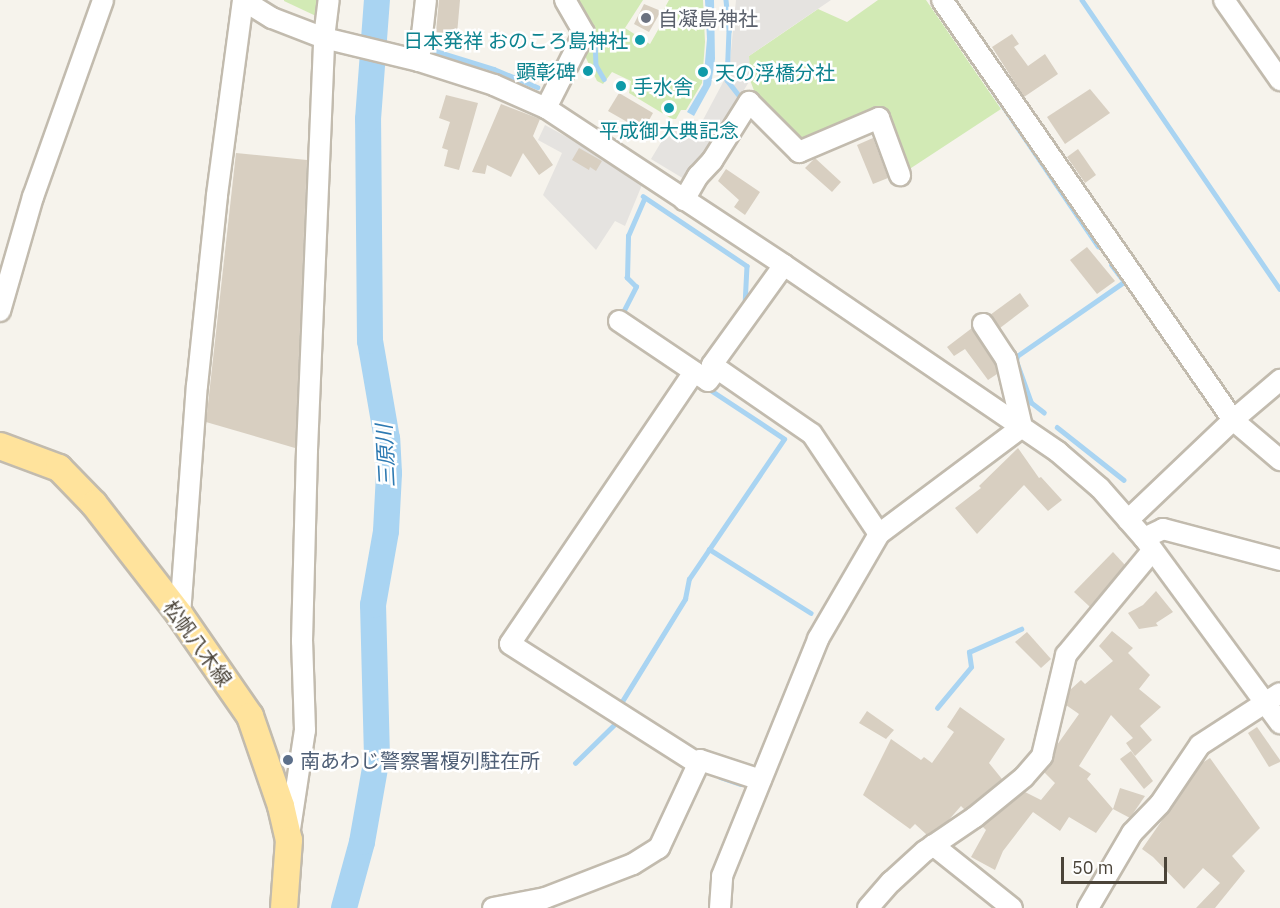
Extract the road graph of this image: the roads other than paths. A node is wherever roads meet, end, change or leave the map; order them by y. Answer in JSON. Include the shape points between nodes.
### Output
{"nodes":[{"id":1,"x":103,"y":0,"type":"edge"},
{"id":2,"x":243,"y":0,"type":"edge"},
{"id":3,"x":329,"y":0,"type":"edge"},
{"id":4,"x":426,"y":0,"type":"edge"},
{"id":5,"x":565,"y":0,"type":"edge"},
{"id":6,"x":942,"y":0,"type":"edge"},
{"id":7,"x":1224,"y":0,"type":"edge"},
{"id":8,"x":324,"y":38,"type":"junction"},
{"id":9,"x":415,"y":60,"type":"junction"},
{"id":10,"x":1280,"y":80,"type":"edge"},
{"id":11,"x":546,"y":108,"type":"junction"},
{"id":12,"x":900,"y":175,"type":"dead end"},
{"id":13,"x":684,"y":200,"type":"junction"},
{"id":14,"x":784,"y":265,"type":"junction"},
{"id":15,"x":0,"y":310,"type":"edge"},
{"id":16,"x":619,"y":321,"type":"dead end"},
{"id":17,"x":983,"y":324,"type":"dead end"},
{"id":18,"x":717,"y":369,"type":"junction"},
{"id":19,"x":694,"y":372,"type":"junction"},
{"id":20,"x":1280,"y":380,"type":"edge"},
{"id":21,"x":1233,"y":420,"type":"junction"},
{"id":22,"x":1022,"y":427,"type":"junction"},
{"id":23,"x":0,"y":446,"type":"edge"},
{"id":24,"x":1280,"y":460,"type":"edge"},
{"id":25,"x":1128,"y":520,"type":"junction"},
{"id":26,"x":879,"y":534,"type":"junction"},
{"id":27,"x":1148,"y":544,"type":"junction"},
{"id":28,"x":1280,"y":560,"type":"edge"},
{"id":29,"x":180,"y":615,"type":"junction"},
{"id":30,"x":1272,"y":698,"type":"edge"},
{"id":31,"x":1280,"y":723,"type":"edge"},
{"id":32,"x":697,"y":763,"type":"junction"},
{"id":33,"x":761,"y":780,"type":"junction"},
{"id":34,"x":289,"y":840,"type":"junction"},
{"id":35,"x":933,"y":845,"type":"junction"},
{"id":36,"x":284,"y":908,"type":"edge"},
{"id":37,"x":492,"y":908,"type":"edge"},
{"id":38,"x":720,"y":908,"type":"edge"},
{"id":39,"x":868,"y":908,"type":"edge"},
{"id":40,"x":1012,"y":908,"type":"edge"},
{"id":41,"x":1088,"y":908,"type":"edge"}],
"edges":[{"from":1,"to":15,"type":"street","via":[[33,197]]},
{"from":2,"to":8,"type":"street","via":[[272,18]]},
{"from":2,"to":29,"type":"street","via":[[217,195]]},
{"from":3,"to":8,"type":"street"},
{"from":4,"to":9,"type":"street"},
{"from":5,"to":11,"type":"street","via":[[584,33]]},
{"from":6,"to":21,"type":"street"},
{"from":7,"to":10,"type":"street"},
{"from":8,"to":9,"type":"street"},
{"from":8,"to":34,"type":"street","via":[[307,450],[302,641],[305,730]]},
{"from":9,"to":11,"type":"street","via":[[494,85]]},
{"from":11,"to":13,"type":"street"},
{"from":12,"to":13,"type":"street","via":[[879,118],[799,152],[749,102]]},
{"from":13,"to":14,"type":"street"},
{"from":14,"to":18,"type":"street","via":[[712,365]]},
{"from":14,"to":22,"type":"street"},
{"from":16,"to":19,"type":"street"},
{"from":17,"to":22,"type":"street","via":[[1006,359]]},
{"from":18,"to":19,"type":"street","via":[[708,381]]},
{"from":18,"to":26,"type":"street","via":[[812,434]]},
{"from":19,"to":32,"type":"street","via":[[510,644]]},
{"from":20,"to":21,"type":"street"},
{"from":21,"to":24,"type":"street"},
{"from":21,"to":25,"type":"street"},
{"from":22,"to":25,"type":"street","via":[[1075,466]]},
{"from":22,"to":26,"type":"street"},
{"from":23,"to":29,"type":"main road","name":"松帆八木線","via":[[58,468],[94,504]]},
{"from":25,"to":27,"type":"street"},
{"from":26,"to":33,"type":"street","via":[[818,639]]},
{"from":27,"to":28,"type":"street","via":[[1163,529]]},
{"from":27,"to":30,"type":"street"},
{"from":27,"to":35,"type":"street","via":[[1066,656],[1042,756],[1006,792]]},
{"from":29,"to":34,"type":"main road","name":"松帆八木線","via":[[250,716]]},
{"from":30,"to":31,"type":"street"},
{"from":30,"to":41,"type":"street","via":[[1200,745],[1160,804],[1132,833]]},
{"from":32,"to":33,"type":"street","via":[[700,760]]},
{"from":32,"to":37,"type":"street","via":[[658,848],[633,864],[555,894]]},
{"from":33,"to":38,"type":"street","via":[[722,876]]},
{"from":34,"to":36,"type":"main road","name":"松帆八木線"},
{"from":35,"to":39,"type":"street"},
{"from":35,"to":40,"type":"street"}]}
